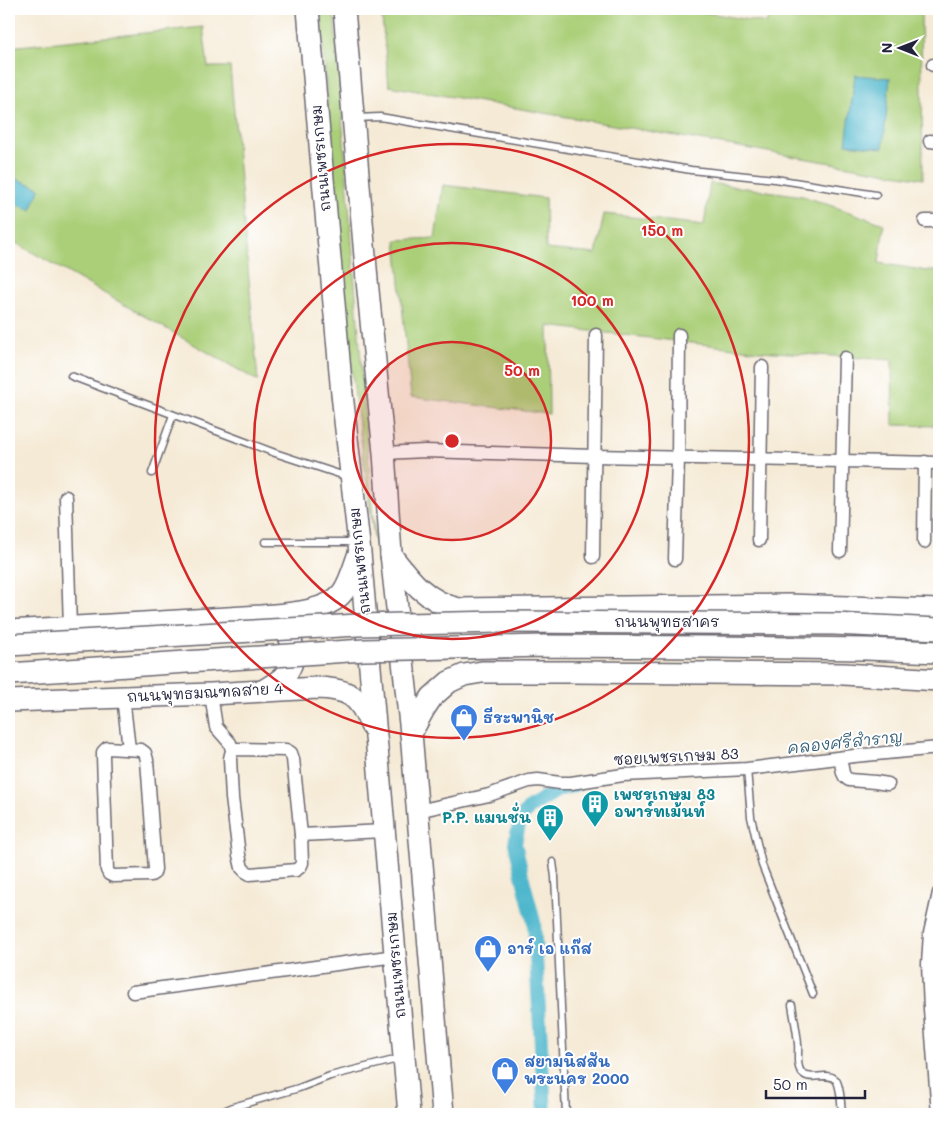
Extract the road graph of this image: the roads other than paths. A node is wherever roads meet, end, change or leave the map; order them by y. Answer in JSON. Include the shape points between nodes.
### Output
{"nodes":[{"id":1,"x":308,"y":9,"type":"edge"},
{"id":2,"x":344,"y":9,"type":"edge"},
{"id":3,"x":353,"y":118,"type":"junction"},
{"id":4,"x":876,"y":195,"type":"dead end"},
{"id":5,"x":926,"y":221,"type":"dead end"},
{"id":6,"x":939,"y":221,"type":"edge"},
{"id":7,"x":596,"y":335,"type":"dead end"},
{"id":8,"x":679,"y":336,"type":"dead end"},
{"id":9,"x":845,"y":358,"type":"dead end"},
{"id":10,"x":762,"y":366,"type":"dead end"},
{"id":11,"x":71,"y":376,"type":"dead end"},
{"id":12,"x":172,"y":415,"type":"junction"},
{"id":13,"x":384,"y":453,"type":"junction"},
{"id":14,"x":594,"y":456,"type":"junction"},
{"id":15,"x":678,"y":458,"type":"junction"},
{"id":16,"x":759,"y":459,"type":"junction"},
{"id":17,"x":843,"y":460,"type":"junction"},
{"id":18,"x":926,"y":462,"type":"junction"},
{"id":19,"x":939,"y":462,"type":"edge"},
{"id":20,"x":152,"y":473,"type":"dead end"},
{"id":21,"x":351,"y":478,"type":"junction"},
{"id":22,"x":66,"y":497,"type":"dead end"},
{"id":23,"x":759,"y":540,"type":"dead end"},
{"id":24,"x":266,"y":542,"type":"dead end"},
{"id":25,"x":924,"y":542,"type":"dead end"},
{"id":26,"x":359,"y":547,"type":"junction"},
{"id":27,"x":840,"y":551,"type":"dead end"},
{"id":28,"x":391,"y":554,"type":"junction"},
{"id":29,"x":593,"y":558,"type":"dead end"},
{"id":30,"x":675,"y":558,"type":"dead end"},
{"id":31,"x":574,"y":608,"type":"junction"},
{"id":32,"x":939,"y":610,"type":"edge"},
{"id":33,"x":261,"y":616,"type":"junction"},
{"id":34,"x":70,"y":628,"type":"junction"},
{"id":35,"x":939,"y":629,"type":"edge"},
{"id":36,"x":9,"y":632,"type":"edge"},
{"id":37,"x":9,"y":645,"type":"edge"},
{"id":38,"x":396,"y":649,"type":"joint"},
{"id":39,"x":939,"y":652,"type":"edge"},
{"id":40,"x":570,"y":672,"type":"junction"},
{"id":41,"x":9,"y":674,"type":"edge"},
{"id":42,"x":939,"y":680,"type":"edge"},
{"id":43,"x":263,"y":691,"type":"junction"},
{"id":44,"x":211,"y":694,"type":"junction"},
{"id":45,"x":123,"y":697,"type":"junction"},
{"id":46,"x":9,"y":701,"type":"edge"},
{"id":47,"x":411,"y":733,"type":"junction"},
{"id":48,"x":376,"y":737,"type":"junction"},
{"id":49,"x":939,"y":748,"type":"edge"},
{"id":50,"x":129,"y":749,"type":"junction"},
{"id":51,"x":232,"y":750,"type":"junction"},
{"id":52,"x":840,"y":758,"type":"junction"},
{"id":53,"x":747,"y":770,"type":"junction"},
{"id":54,"x":888,"y":784,"type":"dead end"},
{"id":55,"x":418,"y":811,"type":"junction"},
{"id":56,"x":384,"y":831,"type":"junction"},
{"id":57,"x":301,"y":835,"type":"junction"},
{"id":58,"x":553,"y":862,"type":"dead end"},
{"id":59,"x":939,"y":893,"type":"edge"},
{"id":60,"x":395,"y":956,"type":"junction"},
{"id":61,"x":133,"y":992,"type":"dead end"},
{"id":62,"x":813,"y":994,"type":"dead end"},
{"id":63,"x":792,"y":1005,"type":"dead end"},
{"id":64,"x":404,"y":1057,"type":"junction"},
{"id":65,"x":216,"y":1114,"type":"edge"},
{"id":66,"x":409,"y":1114,"type":"edge"},
{"id":67,"x":443,"y":1114,"type":"edge"},
{"id":68,"x":566,"y":1114,"type":"edge"},
{"id":69,"x":842,"y":1114,"type":"edge"},
{"id":70,"x":938,"y":1114,"type":"edge"}],
"edges":[{"from":1,"to":21,"type":"main road","name":"ถนนเพชรเกษม"},
{"from":2,"to":3,"type":"main road","name":"ถนนเพชรเกษม"},
{"from":3,"to":4,"type":"lane","via":[[380,117],[691,170]]},
{"from":3,"to":13,"type":"main road","name":"ถนนเพชรเกษม"},
{"from":5,"to":6,"type":"street"},
{"from":7,"to":14,"type":"street"},
{"from":8,"to":15,"type":"street"},
{"from":9,"to":17,"type":"street"},
{"from":10,"to":16,"type":"street"},
{"from":11,"to":12,"type":"lane"},
{"from":12,"to":20,"type":"lane"},
{"from":12,"to":21,"type":"lane"},
{"from":13,"to":14,"type":"street","via":[[425,451]]},
{"from":13,"to":28,"type":"main road","name":"ถนนเพชรเกษม"},
{"from":14,"to":15,"type":"street"},
{"from":14,"to":29,"type":"street"},
{"from":15,"to":16,"type":"street"},
{"from":15,"to":30,"type":"street"},
{"from":16,"to":17,"type":"street"},
{"from":16,"to":23,"type":"street"},
{"from":17,"to":18,"type":"street"},
{"from":17,"to":27,"type":"street"},
{"from":18,"to":19,"type":"street"},
{"from":18,"to":25,"type":"street"},
{"from":21,"to":26,"type":"main road","name":"ถนนเพชรเกษม"},
{"from":22,"to":34,"type":"street"},
{"from":24,"to":26,"type":"lane"},
{"from":26,"to":33,"type":"main road","via":[[343,592],[328,604],[292,613]]},
{"from":26,"to":48,"type":"main road","name":"ถนนเพชรเกษม"},
{"from":28,"to":31,"type":"main road","via":[[407,577],[445,606],[459,609]]},
{"from":28,"to":47,"type":"main road","name":"ถนนเพชรเกษม"},
{"from":31,"to":32,"type":"main road","via":[[788,605]]},
{"from":31,"to":40,"type":"main road","via":[[550,614],[541,620],[533,642],[535,651],[547,665]]},
{"from":33,"to":34,"type":"main road"},
{"from":33,"to":43,"type":"main road","via":[[273,619],[283,627],[293,648],[286,674]]},
{"from":34,"to":36,"type":"main road"},
{"from":35,"to":37,"type":"main road","name":"ถนนพุทธสาคร","bridge":true,"via":[[834,624],[501,622],[348,626]]},
{"from":38,"to":39,"type":"main road","name":"ถนนพุทธสาคร","bridge":true,"via":[[554,646]]},
{"from":38,"to":41,"type":"main road","name":"ถนนพุทธมณฑลสาย 4","bridge":true},
{"from":40,"to":42,"type":"main road","via":[[844,674]]},
{"from":40,"to":47,"type":"main road","via":[[464,675],[449,682],[432,698]]},
{"from":43,"to":44,"type":"main road","name":"ถนนพุทธมณฑลสาย 4"},
{"from":43,"to":48,"type":"main road","name":"ถนนพุทธมณฑลสาย 4","via":[[325,688],[346,692],[366,712]]},
{"from":44,"to":45,"type":"main road","name":"ถนนพุทธมณฑลสาย 4"},
{"from":44,"to":51,"type":"street","via":[[216,727]]},
{"from":45,"to":46,"type":"main road","name":"ถนนพุทธมณฑลสาย 4"},
{"from":45,"to":50,"type":"street"},
{"from":47,"to":55,"type":"main road","name":"ถนนเพชรเกษม"},
{"from":48,"to":56,"type":"main road","name":"ถนนเพชรเกษม"},
{"from":49,"to":52,"type":"street","name":"ซอยเพชรเกษม 83"},
{"from":50,"to":50,"type":"street","via":[[107,748],[103,756],[107,870],[113,876],[152,875],[155,869],[147,760],[145,753]]},
{"from":51,"to":57,"type":"street","via":[[278,749],[291,753]]},
{"from":51,"to":57,"type":"street","via":[[232,798],[242,868],[250,874],[296,870],[302,863]]},
{"from":52,"to":53,"type":"street","name":"ซอยเพชรเกษม 83"},
{"from":52,"to":54,"type":"street","via":[[843,773],[849,780]]},
{"from":53,"to":55,"type":"street","name":"ซอยเพชรเกษม 83","via":[[623,775],[571,783],[528,781],[490,795]]},
{"from":53,"to":62,"type":"lane","via":[[751,817],[762,865]]},
{"from":55,"to":67,"type":"main road","name":"ถนนเพชรเกษม"},
{"from":56,"to":57,"type":"street"},
{"from":56,"to":60,"type":"main road","name":"ถนนเพชรเกษม"},
{"from":58,"to":68,"type":"lane"},
{"from":59,"to":70,"type":"street","via":[[930,933],[928,964]]},
{"from":60,"to":61,"type":"street"},
{"from":60,"to":64,"type":"main road","name":"ถนนเพชรเกษม"},
{"from":63,"to":69,"type":"lane","via":[[800,1071],[809,1077],[825,1076],[836,1080]]},
{"from":64,"to":65,"type":"lane","via":[[330,1076]]},
{"from":64,"to":66,"type":"main road","name":"ถนนเพชรเกษม"}]}
